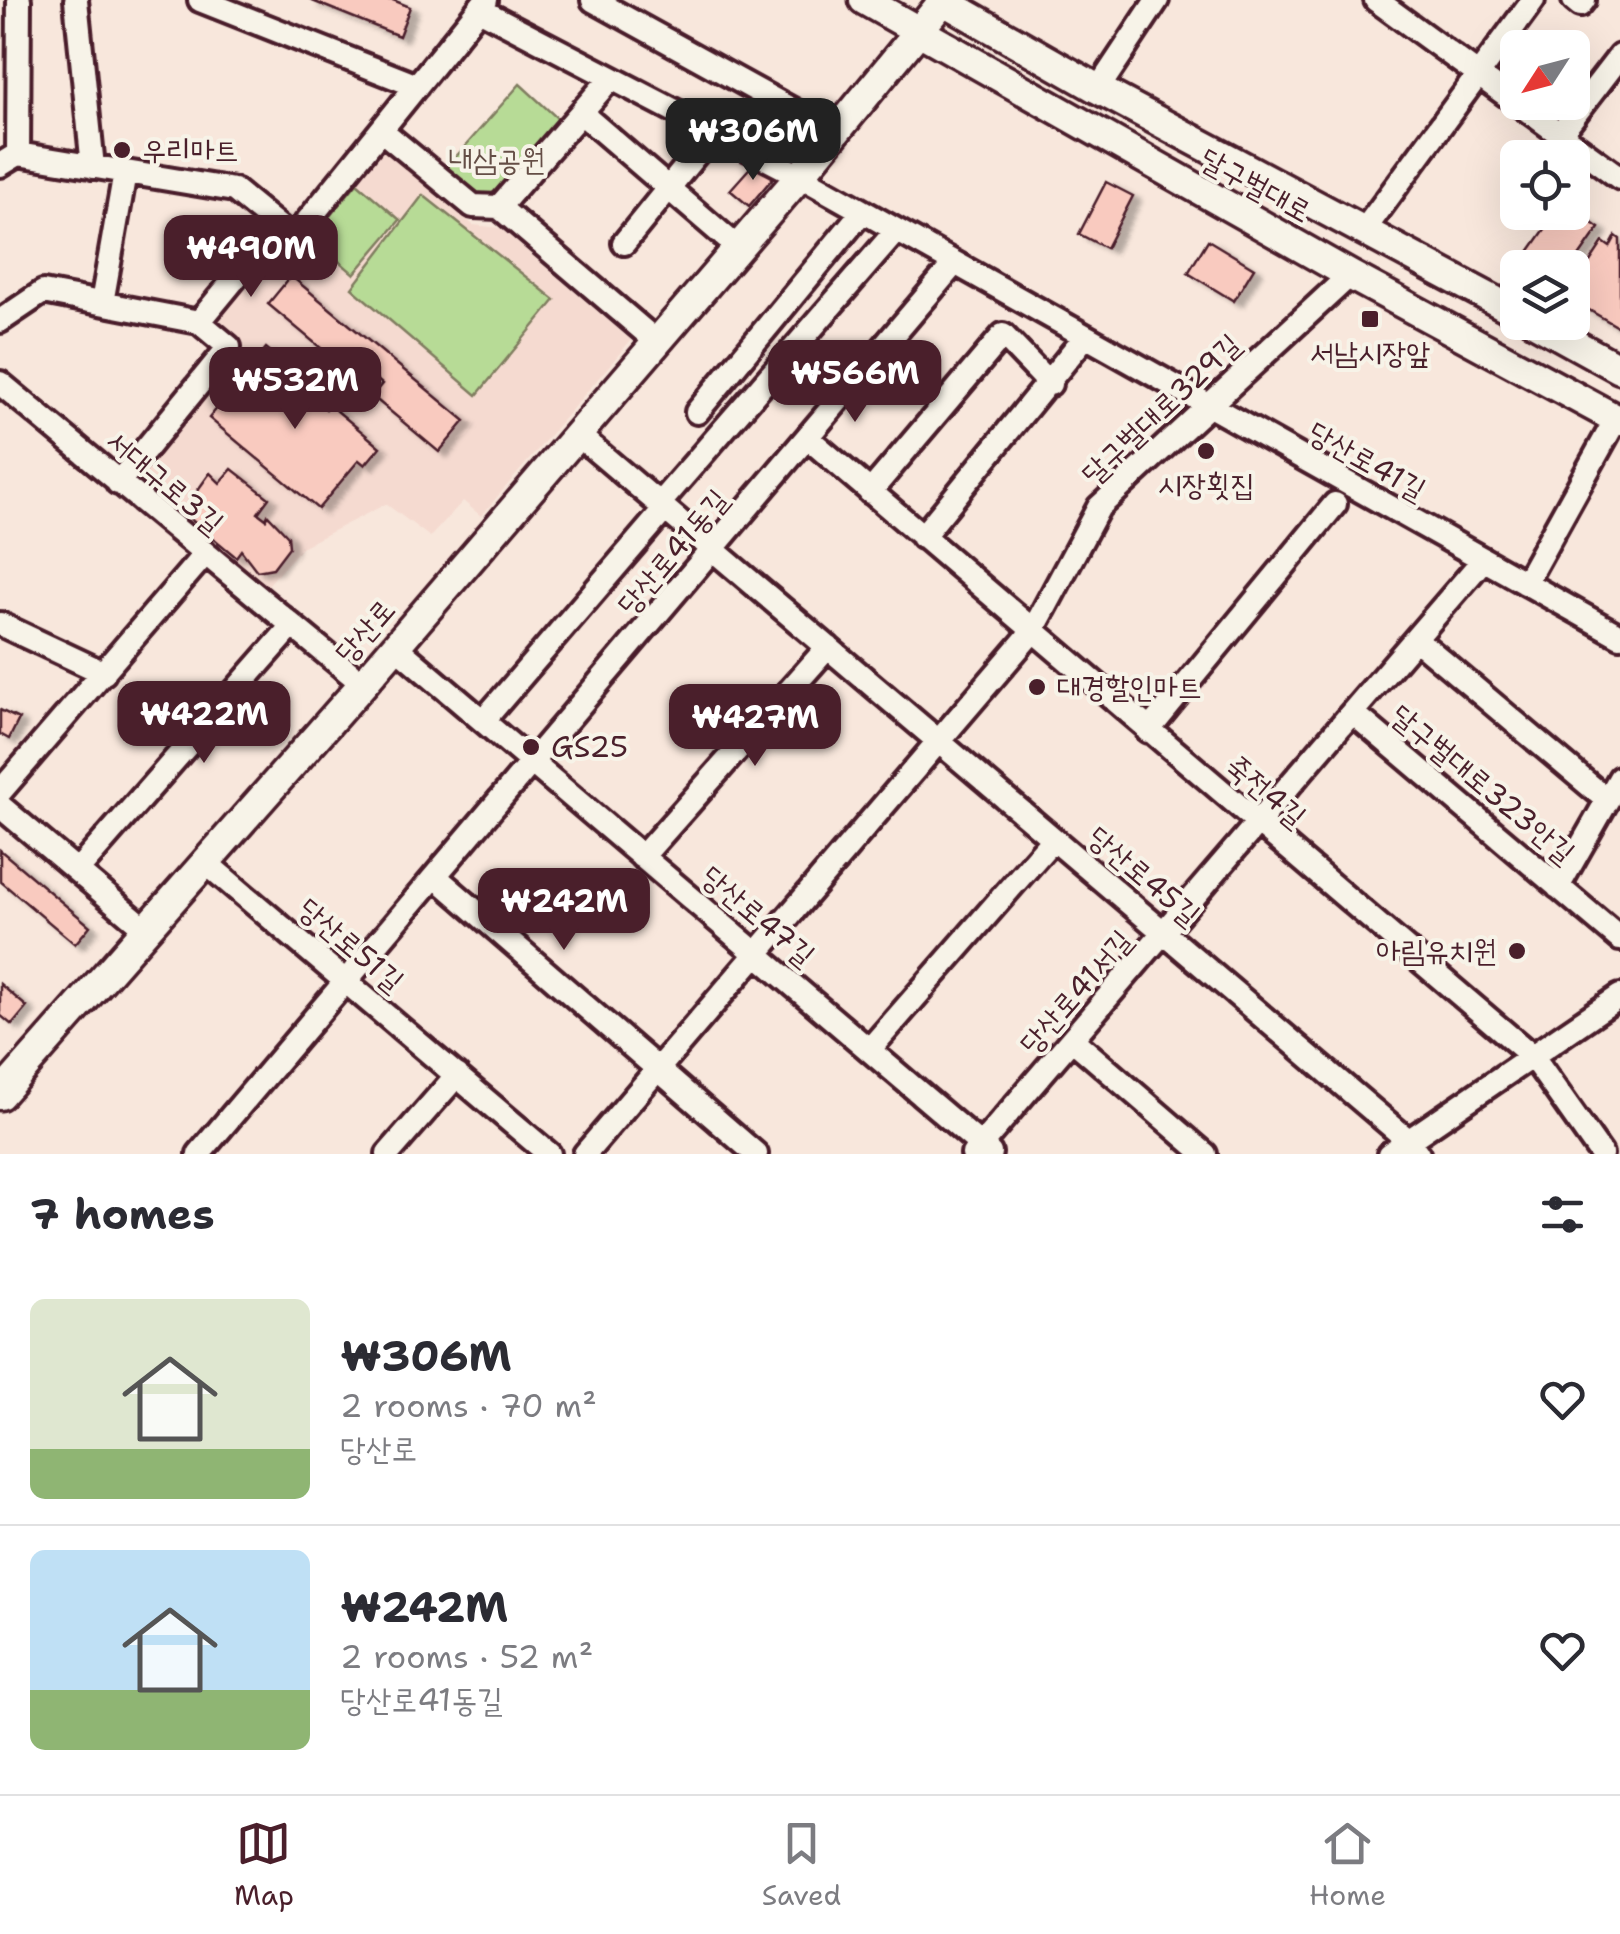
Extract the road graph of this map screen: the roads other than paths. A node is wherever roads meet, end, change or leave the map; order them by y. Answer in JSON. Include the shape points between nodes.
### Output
{"nodes":[{"id":1,"x":19,"y":0,"type":"edge"},
{"id":2,"x":76,"y":0,"type":"edge"},
{"id":3,"x":200,"y":0,"type":"edge"},
{"id":4,"x":593,"y":0,"type":"edge"},
{"id":5,"x":864,"y":0,"type":"edge"},
{"id":6,"x":943,"y":0,"type":"edge"},
{"id":7,"x":1157,"y":0,"type":"edge"},
{"id":8,"x":1376,"y":0,"type":"edge"},
{"id":9,"x":1532,"y":0,"type":"edge"},
{"id":10,"x":1574,"y":0,"type":"edge"},
{"id":11,"x":1584,"y":0,"type":"edge"},
{"id":12,"x":483,"y":5,"type":"edge"},
{"id":13,"x":919,"y":32,"type":"junction"},
{"id":14,"x":1620,"y":56,"type":"edge"},
{"id":15,"x":1477,"y":74,"type":"junction"},
{"id":16,"x":610,"y":79,"type":"junction"},
{"id":17,"x":417,"y":86,"type":"junction"},
{"id":18,"x":1098,"y":89,"type":"junction"},
{"id":19,"x":581,"y":112,"type":"junction"},
{"id":20,"x":796,"y":112,"type":"dead end"},
{"id":21,"x":381,"y":130,"type":"junction"},
{"id":22,"x":714,"y":132,"type":"junction"},
{"id":23,"x":1560,"y":134,"type":"junction"},
{"id":24,"x":9,"y":160,"type":"edge"},
{"id":25,"x":1616,"y":166,"type":"edge"},
{"id":26,"x":92,"y":167,"type":"junction"},
{"id":27,"x":125,"y":172,"type":"junction"},
{"id":28,"x":800,"y":176,"type":"junction"},
{"id":29,"x":668,"y":188,"type":"junction"},
{"id":30,"x":499,"y":207,"type":"junction"},
{"id":31,"x":862,"y":212,"type":"junction"},
{"id":32,"x":1365,"y":229,"type":"junction"},
{"id":33,"x":896,"y":231,"type":"junction"},
{"id":34,"x":285,"y":232,"type":"junction"},
{"id":35,"x":624,"y":243,"type":"dead end"},
{"id":36,"x":738,"y":248,"type":"junction"},
{"id":37,"x":954,"y":264,"type":"junction"},
{"id":38,"x":1350,"y":275,"type":"junction"},
{"id":39,"x":1500,"y":303,"type":"edge"},
{"id":40,"x":102,"y":304,"type":"junction"},
{"id":41,"x":0,"y":321,"type":"edge"},
{"id":42,"x":200,"y":322,"type":"junction"},
{"id":43,"x":1084,"y":338,"type":"junction"},
{"id":44,"x":1568,"y":340,"type":"edge"},
{"id":45,"x":658,"y":342,"type":"junction"},
{"id":46,"x":1620,"y":369,"type":"edge"},
{"id":47,"x":0,"y":383,"type":"edge"},
{"id":48,"x":1050,"y":384,"type":"junction"},
{"id":49,"x":1206,"y":406,"type":"junction"},
{"id":50,"x":697,"y":412,"type":"dead end"},
{"id":51,"x":1618,"y":420,"type":"edge"},
{"id":52,"x":578,"y":434,"type":"junction"},
{"id":53,"x":809,"y":440,"type":"junction"},
{"id":54,"x":118,"y":482,"type":"junction"},
{"id":55,"x":870,"y":492,"type":"junction"},
{"id":56,"x":1335,"y":504,"type":"dead end"},
{"id":57,"x":662,"y":506,"type":"junction"},
{"id":58,"x":922,"y":537,"type":"junction"},
{"id":59,"x":714,"y":550,"type":"junction"},
{"id":60,"x":206,"y":554,"type":"junction"},
{"id":61,"x":1483,"y":560,"type":"junction"},
{"id":62,"x":1525,"y":583,"type":"junction"},
{"id":63,"x":0,"y":624,"type":"edge"},
{"id":64,"x":292,"y":626,"type":"junction"},
{"id":65,"x":1032,"y":632,"type":"junction"},
{"id":66,"x":1620,"y":636,"type":"edge"},
{"id":67,"x":1416,"y":639,"type":"junction"},
{"id":68,"x":396,"y":646,"type":"junction"},
{"id":69,"x":828,"y":648,"type":"junction"},
{"id":70,"x":104,"y":673,"type":"junction"},
{"id":71,"x":363,"y":684,"type":"junction"},
{"id":72,"x":1354,"y":713,"type":"junction"},
{"id":73,"x":483,"y":721,"type":"junction"},
{"id":74,"x":1148,"y":730,"type":"junction"},
{"id":75,"x":938,"y":741,"type":"junction"},
{"id":76,"x":533,"y":763,"type":"junction"},
{"id":77,"x":1620,"y":778,"type":"edge"},
{"id":78,"x":0,"y":792,"type":"edge"},
{"id":79,"x":1607,"y":800,"type":"junction"},
{"id":80,"x":0,"y":806,"type":"edge"},
{"id":81,"x":1259,"y":824,"type":"junction"},
{"id":82,"x":1054,"y":839,"type":"junction"},
{"id":83,"x":642,"y":857,"type":"junction"},
{"id":84,"x":205,"y":862,"type":"junction"},
{"id":85,"x":78,"y":871,"type":"junction"},
{"id":86,"x":436,"y":877,"type":"junction"},
{"id":87,"x":1558,"y":886,"type":"junction"},
{"id":88,"x":146,"y":928,"type":"junction"},
{"id":89,"x":1166,"y":934,"type":"junction"},
{"id":90,"x":1620,"y":940,"type":"edge"},
{"id":91,"x":756,"y":954,"type":"junction"},
{"id":92,"x":348,"y":980,"type":"junction"},
{"id":93,"x":1620,"y":996,"type":"edge"},
{"id":94,"x":1074,"y":1041,"type":"junction"},
{"id":95,"x":870,"y":1050,"type":"junction"},
{"id":96,"x":1532,"y":1056,"type":"junction"},
{"id":97,"x":658,"y":1069,"type":"junction"},
{"id":98,"x":457,"y":1075,"type":"junction"},
{"id":99,"x":0,"y":1095,"type":"edge"},
{"id":100,"x":1405,"y":1150,"type":"edge"},
{"id":101,"x":981,"y":1151,"type":"edge"},
{"id":102,"x":199,"y":1154,"type":"edge"},
{"id":103,"x":388,"y":1154,"type":"edge"},
{"id":104,"x":549,"y":1154,"type":"edge"},
{"id":105,"x":585,"y":1154,"type":"edge"},
{"id":106,"x":756,"y":1154,"type":"edge"},
{"id":107,"x":1205,"y":1154,"type":"edge"},
{"id":108,"x":1601,"y":1154,"type":"edge"}],
"edges":[{"from":1,"to":24,"type":"street"},
{"from":2,"to":26,"type":"street"},
{"from":3,"to":17,"type":"street"},
{"from":4,"to":20,"type":"street"},
{"from":5,"to":13,"type":"main road","name":"달구벌대로"},
{"from":6,"to":13,"type":"main road","name":"당산로"},
{"from":6,"to":18,"type":"main road","name":"달구벌대로"},
{"from":7,"to":18,"type":"street"},
{"from":8,"to":15,"type":"street"},
{"from":9,"to":15,"type":"street"},
{"from":10,"to":11,"type":"street"},
{"from":12,"to":16,"type":"street"},
{"from":12,"to":17,"type":"street"},
{"from":13,"to":28,"type":"main road","name":"당산로"},
{"from":13,"to":38,"type":"main road","name":"달구벌대로"},
{"from":14,"to":23,"type":"street"},
{"from":15,"to":23,"type":"street"},
{"from":15,"to":32,"type":"street"},
{"from":16,"to":19,"type":"street"},
{"from":16,"to":22,"type":"street"},
{"from":17,"to":21,"type":"street"},
{"from":18,"to":32,"type":"main road","name":"달구벌대로"},
{"from":19,"to":29,"type":"street"},
{"from":19,"to":30,"type":"street"},
{"from":21,"to":30,"type":"street","via":[[473,206]]},
{"from":21,"to":34,"type":"street"},
{"from":22,"to":28,"type":"street"},
{"from":22,"to":29,"type":"street"},
{"from":23,"to":25,"type":"street"},
{"from":24,"to":26,"type":"street"},
{"from":26,"to":27,"type":"street"},
{"from":27,"to":34,"type":"street","via":[[234,190]]},
{"from":27,"to":40,"type":"street"},
{"from":28,"to":31,"type":"street","name":"당산로41길"},
{"from":28,"to":36,"type":"main road","name":"당산로"},
{"from":29,"to":35,"type":"street"},
{"from":29,"to":36,"type":"street"},
{"from":30,"to":45,"type":"street"},
{"from":31,"to":33,"type":"street","name":"당산로41길"},
{"from":31,"to":50,"type":"street"},
{"from":32,"to":39,"type":"main road","name":"달구벌대로"},
{"from":33,"to":37,"type":"street","name":"당산로41길"},
{"from":33,"to":57,"type":"street"},
{"from":34,"to":42,"type":"street"},
{"from":36,"to":45,"type":"main road","name":"당산로"},
{"from":37,"to":43,"type":"street","name":"당산로41길"},
{"from":37,"to":53,"type":"street","name":"당산로41동길"},
{"from":38,"to":49,"type":"street","name":"달구벌대로329길"},
{"from":38,"to":51,"type":"main road","name":"달구벌대로"},
{"from":40,"to":41,"type":"street","via":[[43,292]]},
{"from":40,"to":42,"type":"street"},
{"from":42,"to":54,"type":"street","via":[[229,348]]},
{"from":43,"to":48,"type":"street"},
{"from":43,"to":49,"type":"street","name":"당산로41길"},
{"from":44,"to":46,"type":"main road"},
{"from":45,"to":52,"type":"main road","name":"당산로"},
{"from":47,"to":54,"type":"street","name":"서대구로3길"},
{"from":48,"to":55,"type":"street","via":[[1003,335]]},
{"from":48,"to":58,"type":"street"},
{"from":49,"to":61,"type":"street","name":"당산로41길"},
{"from":49,"to":65,"type":"street","name":"달구벌대로329길","via":[[1099,508]]},
{"from":51,"to":62,"type":"street"},
{"from":52,"to":57,"type":"street","name":"당산로45길"},
{"from":52,"to":68,"type":"main road","name":"당산로"},
{"from":53,"to":55,"type":"street","name":"죽전4길"},
{"from":53,"to":59,"type":"street","name":"당산로41동길"},
{"from":54,"to":60,"type":"street","name":"서대구로3길"},
{"from":55,"to":58,"type":"street","name":"죽전4길"},
{"from":56,"to":74,"type":"street","name":"당산로41길"},
{"from":57,"to":59,"type":"street","name":"당산로45길"},
{"from":57,"to":73,"type":"street"},
{"from":58,"to":65,"type":"street","name":"죽전4길"},
{"from":59,"to":69,"type":"street","name":"당산로45길"},
{"from":59,"to":76,"type":"street","name":"당산로41동길"},
{"from":60,"to":64,"type":"street","name":"서대구로3길"},
{"from":60,"to":70,"type":"street"},
{"from":61,"to":62,"type":"street","name":"당산로41길"},
{"from":61,"to":67,"type":"street","name":"당산로41서길"},
{"from":62,"to":66,"type":"street","name":"당산로41길"},
{"from":63,"to":70,"type":"street"},
{"from":64,"to":71,"type":"street","name":"서대구로3길"},
{"from":64,"to":85,"type":"street"},
{"from":65,"to":74,"type":"street","name":"죽전4길"},
{"from":65,"to":75,"type":"street","name":"달구벌대로329길"},
{"from":67,"to":72,"type":"street","name":"당산로41서길"},
{"from":67,"to":79,"type":"street"},
{"from":68,"to":71,"type":"main road","name":"당산로"},
{"from":68,"to":73,"type":"street","name":"당산로47길"},
{"from":69,"to":75,"type":"street","name":"당산로45길"},
{"from":69,"to":83,"type":"street"},
{"from":70,"to":78,"type":"street"},
{"from":71,"to":84,"type":"main road","name":"당산로"},
{"from":72,"to":81,"type":"street","name":"당산로41서길"},
{"from":72,"to":87,"type":"street","name":"달구벌대로323안길"},
{"from":73,"to":76,"type":"street","name":"당산로47길"},
{"from":74,"to":81,"type":"street","name":"죽전4길"},
{"from":75,"to":82,"type":"street","name":"당산로45길"},
{"from":75,"to":91,"type":"street","name":"달구벌대로329길"},
{"from":76,"to":83,"type":"street","name":"당산로47길"},
{"from":76,"to":86,"type":"street","name":"당산로41동길"},
{"from":77,"to":79,"type":"street"},
{"from":79,"to":87,"type":"street"},
{"from":80,"to":85,"type":"street"},
{"from":81,"to":89,"type":"street","name":"당산로41서길"},
{"from":81,"to":96,"type":"street","name":"죽전4길"},
{"from":82,"to":89,"type":"street","name":"당산로45길"},
{"from":82,"to":95,"type":"street"},
{"from":83,"to":91,"type":"street","name":"당산로47길"},
{"from":84,"to":88,"type":"main road","name":"당산로"},
{"from":84,"to":92,"type":"street","name":"당산로51길"},
{"from":85,"to":88,"type":"street"},
{"from":86,"to":92,"type":"street","name":"당산로41동길"},
{"from":86,"to":97,"type":"street"},
{"from":87,"to":90,"type":"street","name":"달구벌대로323안길"},
{"from":88,"to":99,"type":"main road","name":"당산로"},
{"from":89,"to":94,"type":"street","name":"당산로41서길"},
{"from":89,"to":100,"type":"street","name":"당산로45길"},
{"from":91,"to":95,"type":"street","name":"당산로47길"},
{"from":91,"to":97,"type":"street","name":"달구벌대로329길"},
{"from":92,"to":98,"type":"street","name":"당산로51길"},
{"from":92,"to":102,"type":"street","name":"당산로41동길"},
{"from":93,"to":96,"type":"street"},
{"from":94,"to":101,"type":"street","name":"당산로41서길"},
{"from":94,"to":107,"type":"street"},
{"from":95,"to":101,"type":"street","name":"당산로47길"},
{"from":96,"to":100,"type":"street"},
{"from":96,"to":108,"type":"street","name":"죽전4길"},
{"from":97,"to":105,"type":"street","name":"달구벌대로329길"},
{"from":97,"to":106,"type":"street"},
{"from":98,"to":103,"type":"street"},
{"from":98,"to":104,"type":"street","name":"당산로51길"}]}
